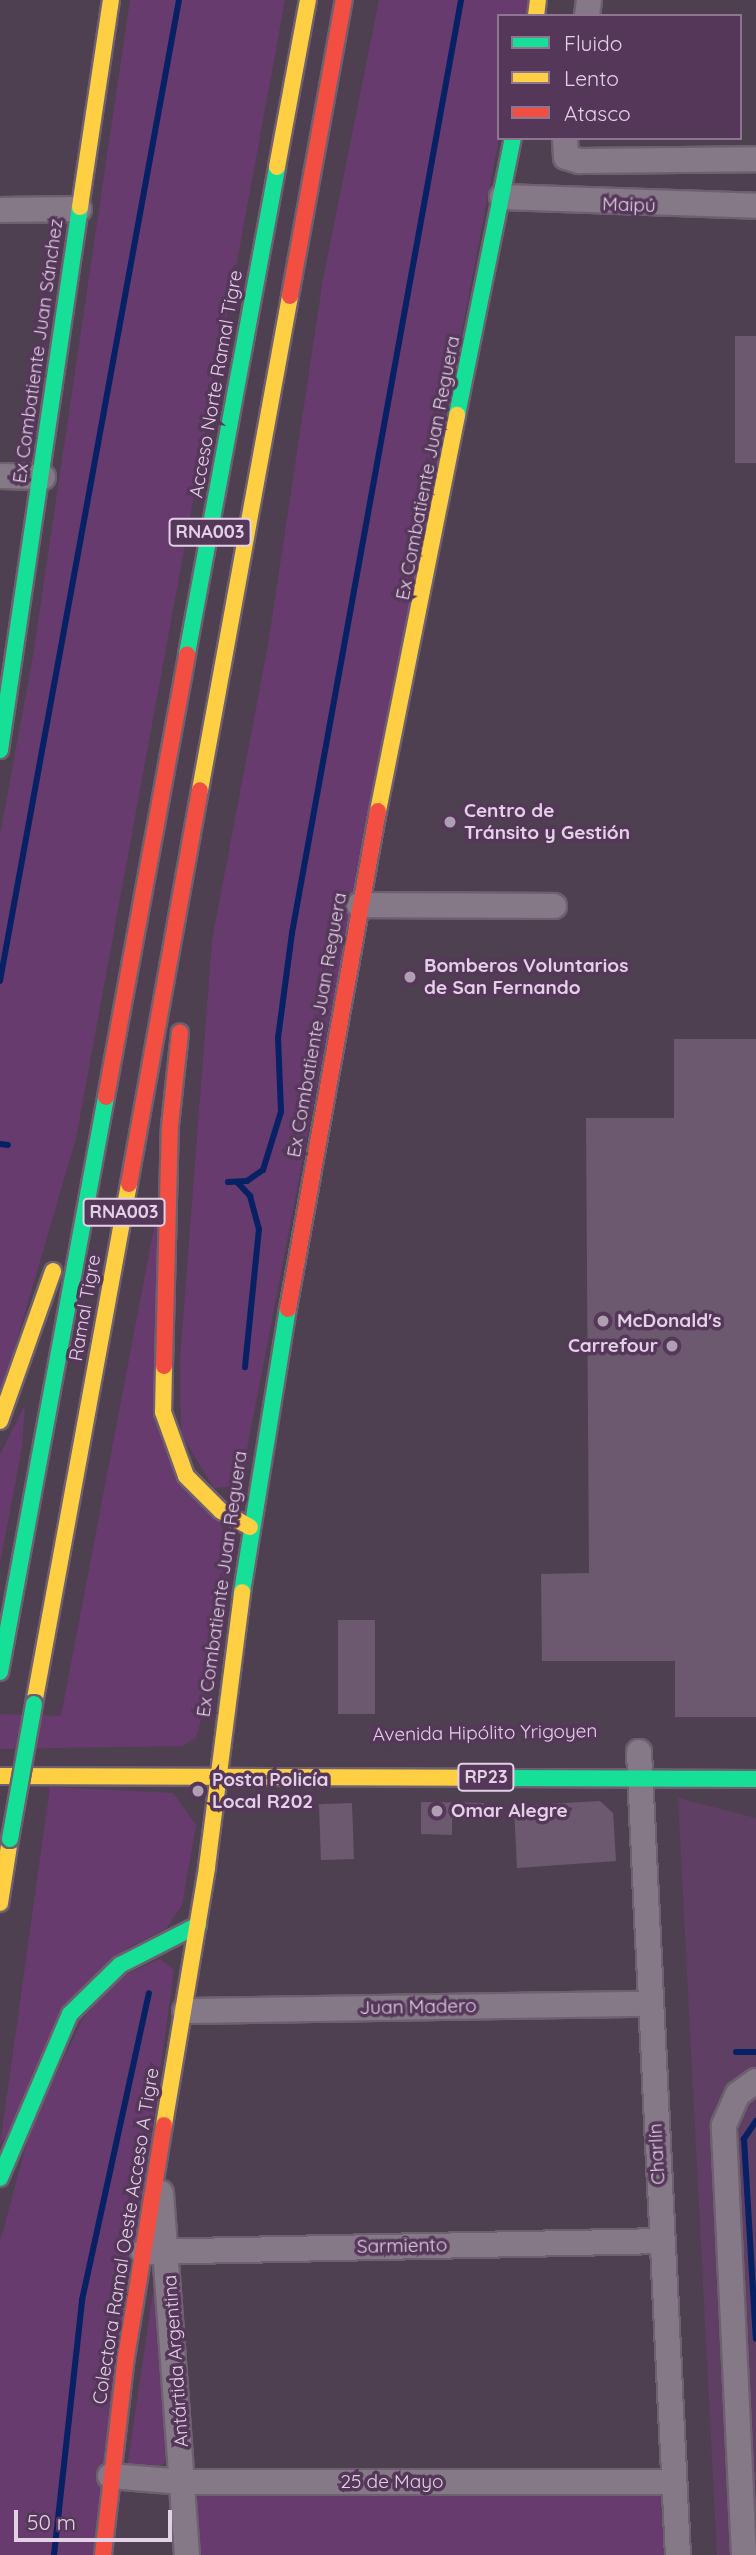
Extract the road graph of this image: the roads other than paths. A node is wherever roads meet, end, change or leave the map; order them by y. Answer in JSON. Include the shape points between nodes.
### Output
{"nodes":[{"id":1,"x":111,"y":0,"type":"edge"},
{"id":2,"x":308,"y":0,"type":"edge"},
{"id":3,"x":344,"y":0,"type":"edge"},
{"id":4,"x":513,"y":140,"type":"edge"},
{"id":5,"x":565,"y":148,"type":"edge"},
{"id":6,"x":756,"y":159,"type":"edge"},
{"id":7,"x":502,"y":197,"type":"junction"},
{"id":8,"x":756,"y":206,"type":"edge"},
{"id":9,"x":79,"y":209,"type":"junction"},
{"id":10,"x":0,"y":210,"type":"edge"},
{"id":11,"x":0,"y":477,"type":"edge"},
{"id":12,"x":43,"y":477,"type":"junction"},
{"id":13,"x":214,"y":721,"type":"junction"},
{"id":14,"x":0,"y":750,"type":"edge"},
{"id":15,"x":359,"y":905,"type":"junction"},
{"id":16,"x":554,"y":906,"type":"dead end"},
{"id":17,"x":198,"y":909,"type":"dead end"},
{"id":18,"x":183,"y":1012,"type":"dead end"},
{"id":19,"x":112,"y":1064,"type":"junction"},
{"id":20,"x":0,"y":1421,"type":"edge"},
{"id":21,"x":250,"y":1527,"type":"junction"},
{"id":22,"x":0,"y":1671,"type":"edge"},
{"id":23,"x":271,"y":1757,"type":"dead end"},
{"id":24,"x":639,"y":1758,"type":"junction"},
{"id":25,"x":216,"y":1774,"type":"junction"},
{"id":26,"x":0,"y":1776,"type":"edge"},
{"id":27,"x":756,"y":1779,"type":"edge"},
{"id":28,"x":0,"y":1903,"type":"edge"},
{"id":29,"x":198,"y":1925,"type":"junction"},
{"id":30,"x":650,"y":2004,"type":"junction"},
{"id":31,"x":185,"y":2011,"type":"junction"},
{"id":32,"x":756,"y":2081,"type":"edge"},
{"id":33,"x":157,"y":2168,"type":"junction"},
{"id":34,"x":0,"y":2178,"type":"edge"},
{"id":35,"x":662,"y":2241,"type":"junction"},
{"id":36,"x":169,"y":2250,"type":"junction"},
{"id":37,"x":143,"y":2252,"type":"junction"},
{"id":38,"x":110,"y":2476,"type":"junction"},
{"id":39,"x":184,"y":2482,"type":"junction"},
{"id":40,"x":674,"y":2482,"type":"junction"},
{"id":41,"x":103,"y":2555,"type":"edge"},
{"id":42,"x":187,"y":2555,"type":"edge"},
{"id":43,"x":678,"y":2555,"type":"edge"},
{"id":44,"x":744,"y":2555,"type":"edge"}],
"edges":[{"from":1,"to":9,"type":"main road","name":"Ex Combatiente Juan Sánchez"},
{"from":2,"to":19,"type":"main road","name":"Acceso Norte Ramal Tigre","number":"RNA003"},
{"from":3,"to":13,"type":"main road","number":"RNA003"},
{"from":4,"to":7,"type":"main road","name":"Ex Combatiente Juan Reguera"},
{"from":5,"to":6,"type":"street"},
{"from":7,"to":8,"type":"street","name":"Maipú"},
{"from":7,"to":15,"type":"main road","name":"Ex Combatiente Juan Reguera"},
{"from":9,"to":10,"type":"street"},
{"from":9,"to":12,"type":"main road","name":"Ex Combatiente Juan Sánchez"},
{"from":11,"to":12,"type":"street"},
{"from":12,"to":14,"type":"main road","name":"Ex Combatiente Juan Sánchez"},
{"from":13,"to":17,"type":"main road"},
{"from":13,"to":28,"type":"main road","name":"Ramal Tigre","number":"RNA003","bridge":true},
{"from":15,"to":16,"type":"street"},
{"from":15,"to":21,"type":"main road","name":"Ex Combatiente Juan Reguera"},
{"from":18,"to":21,"type":"main road","via":[[170,1126],[163,1412],[186,1476],[221,1511]]},
{"from":19,"to":20,"type":"main road","via":[[28,1351]]},
{"from":19,"to":22,"type":"main road","name":"Ramal Tigre","number":"RNA003"},
{"from":21,"to":25,"type":"main road","name":"Ex Combatiente Juan Reguera"},
{"from":23,"to":25,"type":"main road","number":"RP23"},
{"from":24,"to":25,"type":"main road","number":"RP23","via":[[288,1781]]},
{"from":24,"to":27,"type":"main road","number":"RP23"},
{"from":24,"to":30,"type":"street","name":"Charlín"},
{"from":25,"to":26,"type":"main road","number":"RP23"},
{"from":25,"to":29,"type":"main road","name":"Ex Combatiente Juan Reguera"},
{"from":29,"to":31,"type":"main road","name":"Colectora Ramal Oeste Acceso A Tigre"},
{"from":29,"to":34,"type":"main road","via":[[120,1965],[70,2014]]},
{"from":30,"to":31,"type":"street","name":"Juan Madero"},
{"from":30,"to":35,"type":"street","name":"Charlín"},
{"from":31,"to":33,"type":"main road","name":"Colectora Ramal Oeste Acceso A Tigre"},
{"from":32,"to":44,"type":"street","via":[[738,2094],[724,2125]]},
{"from":33,"to":36,"type":"street","name":"Antártida Argentina"},
{"from":33,"to":37,"type":"main road","name":"Colectora Ramal Oeste Acceso A Tigre"},
{"from":35,"to":36,"type":"street","name":"Sarmiento"},
{"from":35,"to":40,"type":"street","name":"Charlín"},
{"from":36,"to":37,"type":"street","name":"Sarmiento"},
{"from":36,"to":39,"type":"street","name":"Antártida Argentina"},
{"from":37,"to":38,"type":"main road","name":"Colectora Ramal Oeste Acceso A Tigre"},
{"from":38,"to":39,"type":"street","name":"25 de Mayo"},
{"from":38,"to":41,"type":"main road","name":"Colectora Ramal Oeste Acceso A Tigre"},
{"from":39,"to":40,"type":"street","name":"25 de Mayo"},
{"from":39,"to":42,"type":"street","name":"Antártida Argentina"},
{"from":40,"to":43,"type":"street","name":"Charlín"}]}
